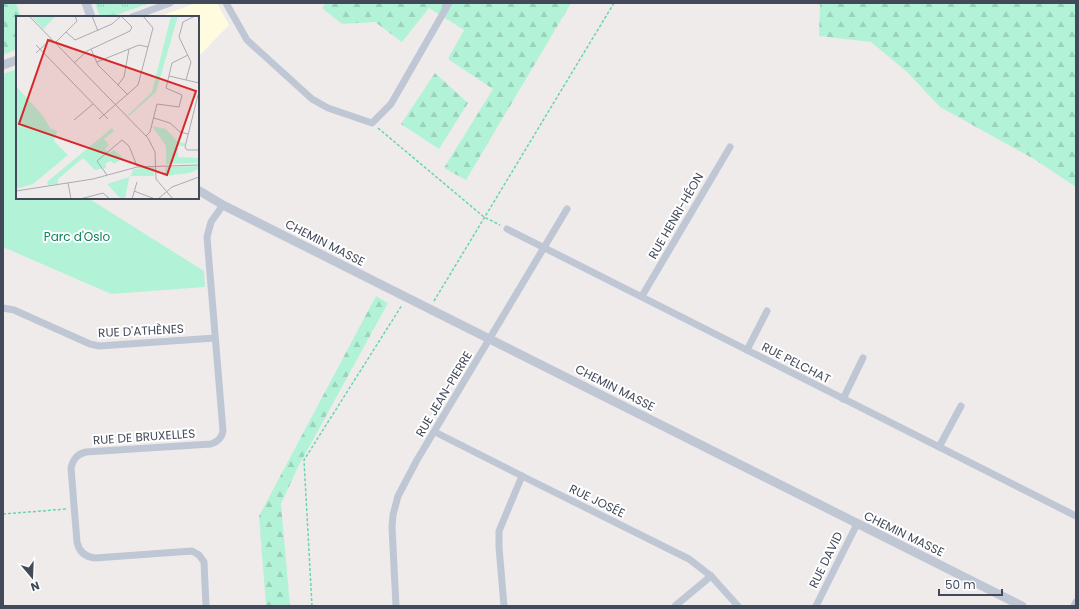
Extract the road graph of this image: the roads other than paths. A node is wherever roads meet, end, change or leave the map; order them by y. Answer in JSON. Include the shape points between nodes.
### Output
{"nodes":[{"id":1,"x":86,"y":3,"type":"edge"},
{"id":2,"x":170,"y":3,"type":"edge"},
{"id":3,"x":226,"y":3,"type":"edge"},
{"id":4,"x":449,"y":3,"type":"edge"},
{"id":5,"x":91,"y":16,"type":"edge"},
{"id":6,"x":135,"y":16,"type":"edge"},
{"id":7,"x":16,"y":60,"type":"edge"},
{"id":8,"x":3,"y":65,"type":"edge"},
{"id":9,"x":730,"y":147,"type":"dead end"},
{"id":10,"x":199,"y":191,"type":"edge"},
{"id":11,"x":223,"y":205,"type":"junction"},
{"id":12,"x":567,"y":210,"type":"dead end"},
{"id":13,"x":507,"y":229,"type":"road end"},
{"id":14,"x":544,"y":248,"type":"junction"},
{"id":15,"x":642,"y":296,"type":"junction"},
{"id":16,"x":3,"y":308,"type":"edge"},
{"id":17,"x":767,"y":311,"type":"dead end"},
{"id":18,"x":216,"y":338,"type":"junction"},
{"id":19,"x":490,"y":338,"type":"junction"},
{"id":20,"x":747,"y":350,"type":"junction"},
{"id":21,"x":863,"y":358,"type":"dead end"},
{"id":22,"x":843,"y":399,"type":"junction"},
{"id":23,"x":961,"y":406,"type":"dead end"},
{"id":24,"x":435,"y":432,"type":"junction"},
{"id":25,"x":939,"y":447,"type":"junction"},
{"id":26,"x":522,"y":476,"type":"junction"},
{"id":27,"x":1076,"y":516,"type":"edge"},
{"id":28,"x":857,"y":524,"type":"junction"},
{"id":29,"x":711,"y":576,"type":"junction"},
{"id":30,"x":1076,"y":602,"type":"edge"},
{"id":31,"x":206,"y":606,"type":"edge"},
{"id":32,"x":396,"y":606,"type":"edge"},
{"id":33,"x":504,"y":606,"type":"edge"},
{"id":34,"x":676,"y":606,"type":"edge"},
{"id":35,"x":738,"y":606,"type":"edge"},
{"id":36,"x":816,"y":606,"type":"edge"},
{"id":37,"x":1022,"y":606,"type":"edge"},
{"id":38,"x":1074,"y":606,"type":"edge"}],
"edges":[{"from":1,"to":5,"type":"street"},
{"from":2,"to":6,"type":"street"},
{"from":3,"to":4,"type":"street","via":[[247,40],[312,99],[328,108],[372,124],[391,104]]},
{"from":7,"to":8,"type":"street"},
{"from":9,"to":15,"type":"street","name":"RUE HENRI-HÉON"},
{"from":10,"to":11,"type":"street","name":"CHEMIN MASSE"},
{"from":11,"to":18,"type":"street","name":"RUE DE BRUXELLES","via":[[211,222],[206,237]]},
{"from":11,"to":19,"type":"street","name":"CHEMIN MASSE"},
{"from":12,"to":14,"type":"street","name":"RUE JEAN-PIERRE"},
{"from":13,"to":14,"type":"street","name":"RUE PELCHAT"},
{"from":14,"to":15,"type":"street","name":"RUE PELCHAT"},
{"from":14,"to":19,"type":"street","name":"RUE JEAN-PIERRE"},
{"from":15,"to":20,"type":"street","name":"RUE PELCHAT"},
{"from":16,"to":18,"type":"street","name":"RUE D'ATHÈNES","via":[[14,310],[99,346]]},
{"from":17,"to":20,"type":"street"},
{"from":18,"to":31,"type":"street","name":"RUE DE BRUXELLES","via":[[223,431],[217,441],[211,444],[82,453],[74,460],[71,468],[79,549],[89,557],[95,558],[189,550],[199,555],[204,562]]},
{"from":19,"to":24,"type":"street","name":"RUE JEAN-PIERRE"},
{"from":19,"to":28,"type":"street","name":"CHEMIN MASSE"},
{"from":20,"to":22,"type":"street","name":"RUE PELCHAT"},
{"from":21,"to":22,"type":"street"},
{"from":22,"to":25,"type":"street","name":"RUE PELCHAT"},
{"from":23,"to":25,"type":"street"},
{"from":24,"to":26,"type":"street","name":"RUE JOSÉE"},
{"from":24,"to":32,"type":"street","name":"RUE JEAN-PIERRE","via":[[395,505],[392,527]]},
{"from":25,"to":27,"type":"street","name":"RUE PELCHAT"},
{"from":26,"to":29,"type":"street","name":"RUE JOSÉE","via":[[689,559]]},
{"from":26,"to":33,"type":"street","via":[[499,530]]},
{"from":28,"to":36,"type":"street","name":"RUE DAVID"},
{"from":28,"to":37,"type":"street","name":"CHEMIN MASSE"},
{"from":29,"to":34,"type":"street"},
{"from":29,"to":35,"type":"street","name":"RUE JOSÉE"},
{"from":30,"to":38,"type":"street"}]}
